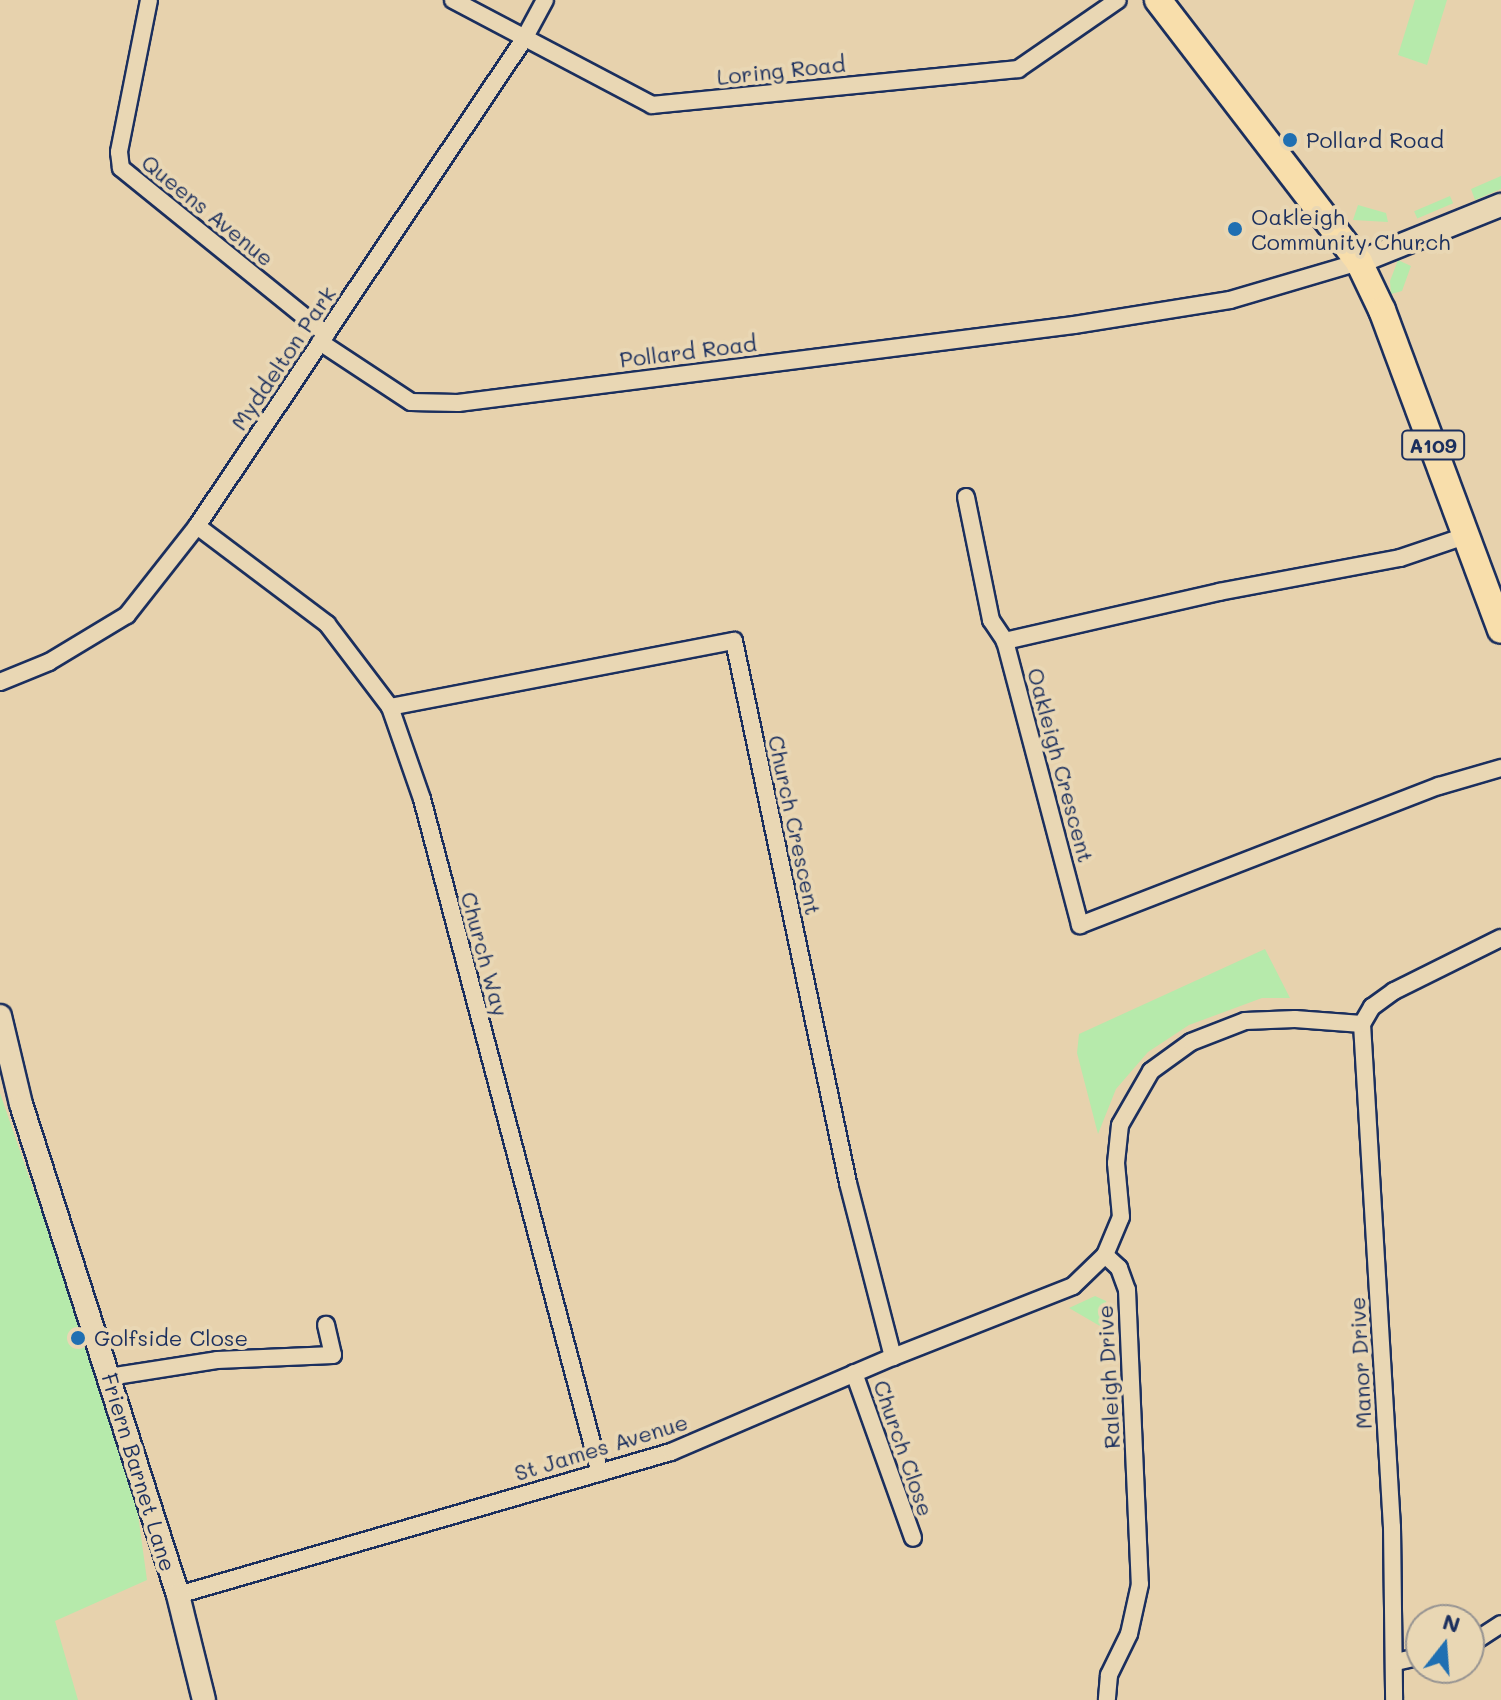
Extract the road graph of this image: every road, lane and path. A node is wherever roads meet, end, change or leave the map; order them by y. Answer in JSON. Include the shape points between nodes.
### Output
{"nodes":[{"id":1,"x":149,"y":0,"type":"edge"},
{"id":2,"x":453,"y":0,"type":"edge"},
{"id":3,"x":545,"y":0,"type":"edge"},
{"id":4,"x":1118,"y":0,"type":"edge"},
{"id":5,"x":1158,"y":0,"type":"edge"},
{"id":6,"x":524,"y":39,"type":"junction"},
{"id":7,"x":1501,"y":205,"type":"edge"},
{"id":8,"x":1359,"y":262,"type":"junction"},
{"id":9,"x":323,"y":338,"type":"junction"},
{"id":10,"x":966,"y":497,"type":"dead end"},
{"id":11,"x":197,"y":526,"type":"junction"},
{"id":12,"x":1468,"y":535,"type":"junction"},
{"id":13,"x":1501,"y":630,"type":"edge"},
{"id":14,"x":1005,"y":641,"type":"junction"},
{"id":15,"x":0,"y":682,"type":"edge"},
{"id":16,"x":390,"y":707,"type":"junction"},
{"id":17,"x":1501,"y":768,"type":"edge"},
{"id":18,"x":1501,"y":938,"type":"edge"},
{"id":19,"x":0,"y":1016,"type":"edge"},
{"id":20,"x":1362,"y":1024,"type":"junction"},
{"id":21,"x":1105,"y":1255,"type":"junction"},
{"id":22,"x":326,"y":1325,"type":"dead end"},
{"id":23,"x":893,"y":1357,"type":"junction"},
{"id":24,"x":854,"y":1373,"type":"junction"},
{"id":25,"x":109,"y":1377,"type":"junction"},
{"id":26,"x":600,"y":1473,"type":"junction"},
{"id":27,"x":913,"y":1538,"type":"dead end"},
{"id":28,"x":178,"y":1595,"type":"junction"},
{"id":29,"x":1405,"y":1660,"type":"edge"},
{"id":30,"x":1396,"y":1662,"type":"junction"},
{"id":31,"x":204,"y":1700,"type":"edge"},
{"id":32,"x":1107,"y":1700,"type":"edge"},
{"id":33,"x":1394,"y":1700,"type":"edge"}],
"edges":[{"from":1,"to":9,"type":"street","name":"Queens Avenue","via":[[119,152],[121,168]]},
{"from":2,"to":6,"type":"street","name":"Loring Road"},
{"from":3,"to":6,"type":"street","name":"Myddelton Park"},
{"from":4,"to":6,"type":"street","name":"Loring Road","via":[[1018,69],[652,105]]},
{"from":5,"to":8,"type":"main road","number":"A109"},
{"from":6,"to":9,"type":"street","name":"Myddelton Park"},
{"from":7,"to":8,"type":"main road"},
{"from":8,"to":9,"type":"street","name":"Pollard Road","via":[[1230,300],[1074,325],[458,403],[411,402]]},
{"from":8,"to":12,"type":"main road","number":"A109"},
{"from":9,"to":11,"type":"street","name":"Myddelton Park"},
{"from":10,"to":14,"type":"street","via":[[991,620]]},
{"from":11,"to":15,"type":"street","name":"Myddelton Park","via":[[127,615],[49,662]]},
{"from":11,"to":16,"type":"street","name":"Church Way","via":[[327,624]]},
{"from":12,"to":13,"type":"main road","number":"A109"},
{"from":12,"to":14,"type":"street","name":"Oakleigh Crescent","via":[[1400,558]]},
{"from":14,"to":17,"type":"street","name":"Oakleigh Crescent","via":[[1080,925],[1439,786]]},
{"from":16,"to":23,"type":"street","name":"Church Crescent","via":[[734,641],[848,1183]]},
{"from":16,"to":26,"type":"street","name":"Church Way","via":[[422,799]]},
{"from":18,"to":20,"type":"street","via":[[1394,991],[1372,1007]]},
{"from":19,"to":25,"type":"main road","name":"Friern Barnet Lane","via":[[21,1104]]},
{"from":20,"to":21,"type":"street","via":[[1245,1021],[1191,1042],[1151,1071],[1120,1125],[1116,1163],[1121,1217]]},
{"from":20,"to":30,"type":"street","name":"Manor Drive"},
{"from":21,"to":23,"type":"street","name":"St James Avenue","via":[[1073,1286]]},
{"from":21,"to":32,"type":"street","name":"Raleigh Drive","via":[[1119,1268],[1127,1290],[1140,1584],[1129,1634],[1109,1675]]},
{"from":22,"to":25,"type":"street","via":[[333,1355],[217,1360]]},
{"from":23,"to":24,"type":"street","name":"St James Avenue"},
{"from":24,"to":26,"type":"street","name":"St James Avenue","via":[[671,1452]]},
{"from":24,"to":27,"type":"street","name":"Church Close"},
{"from":25,"to":28,"type":"main road","name":"Friern Barnet Lane"},
{"from":26,"to":28,"type":"street","name":"St James Avenue"},
{"from":28,"to":31,"type":"main road","name":"Friern Barnet Lane"},
{"from":29,"to":30,"type":"street"},
{"from":30,"to":33,"type":"street","name":"Manor Drive"}]}
